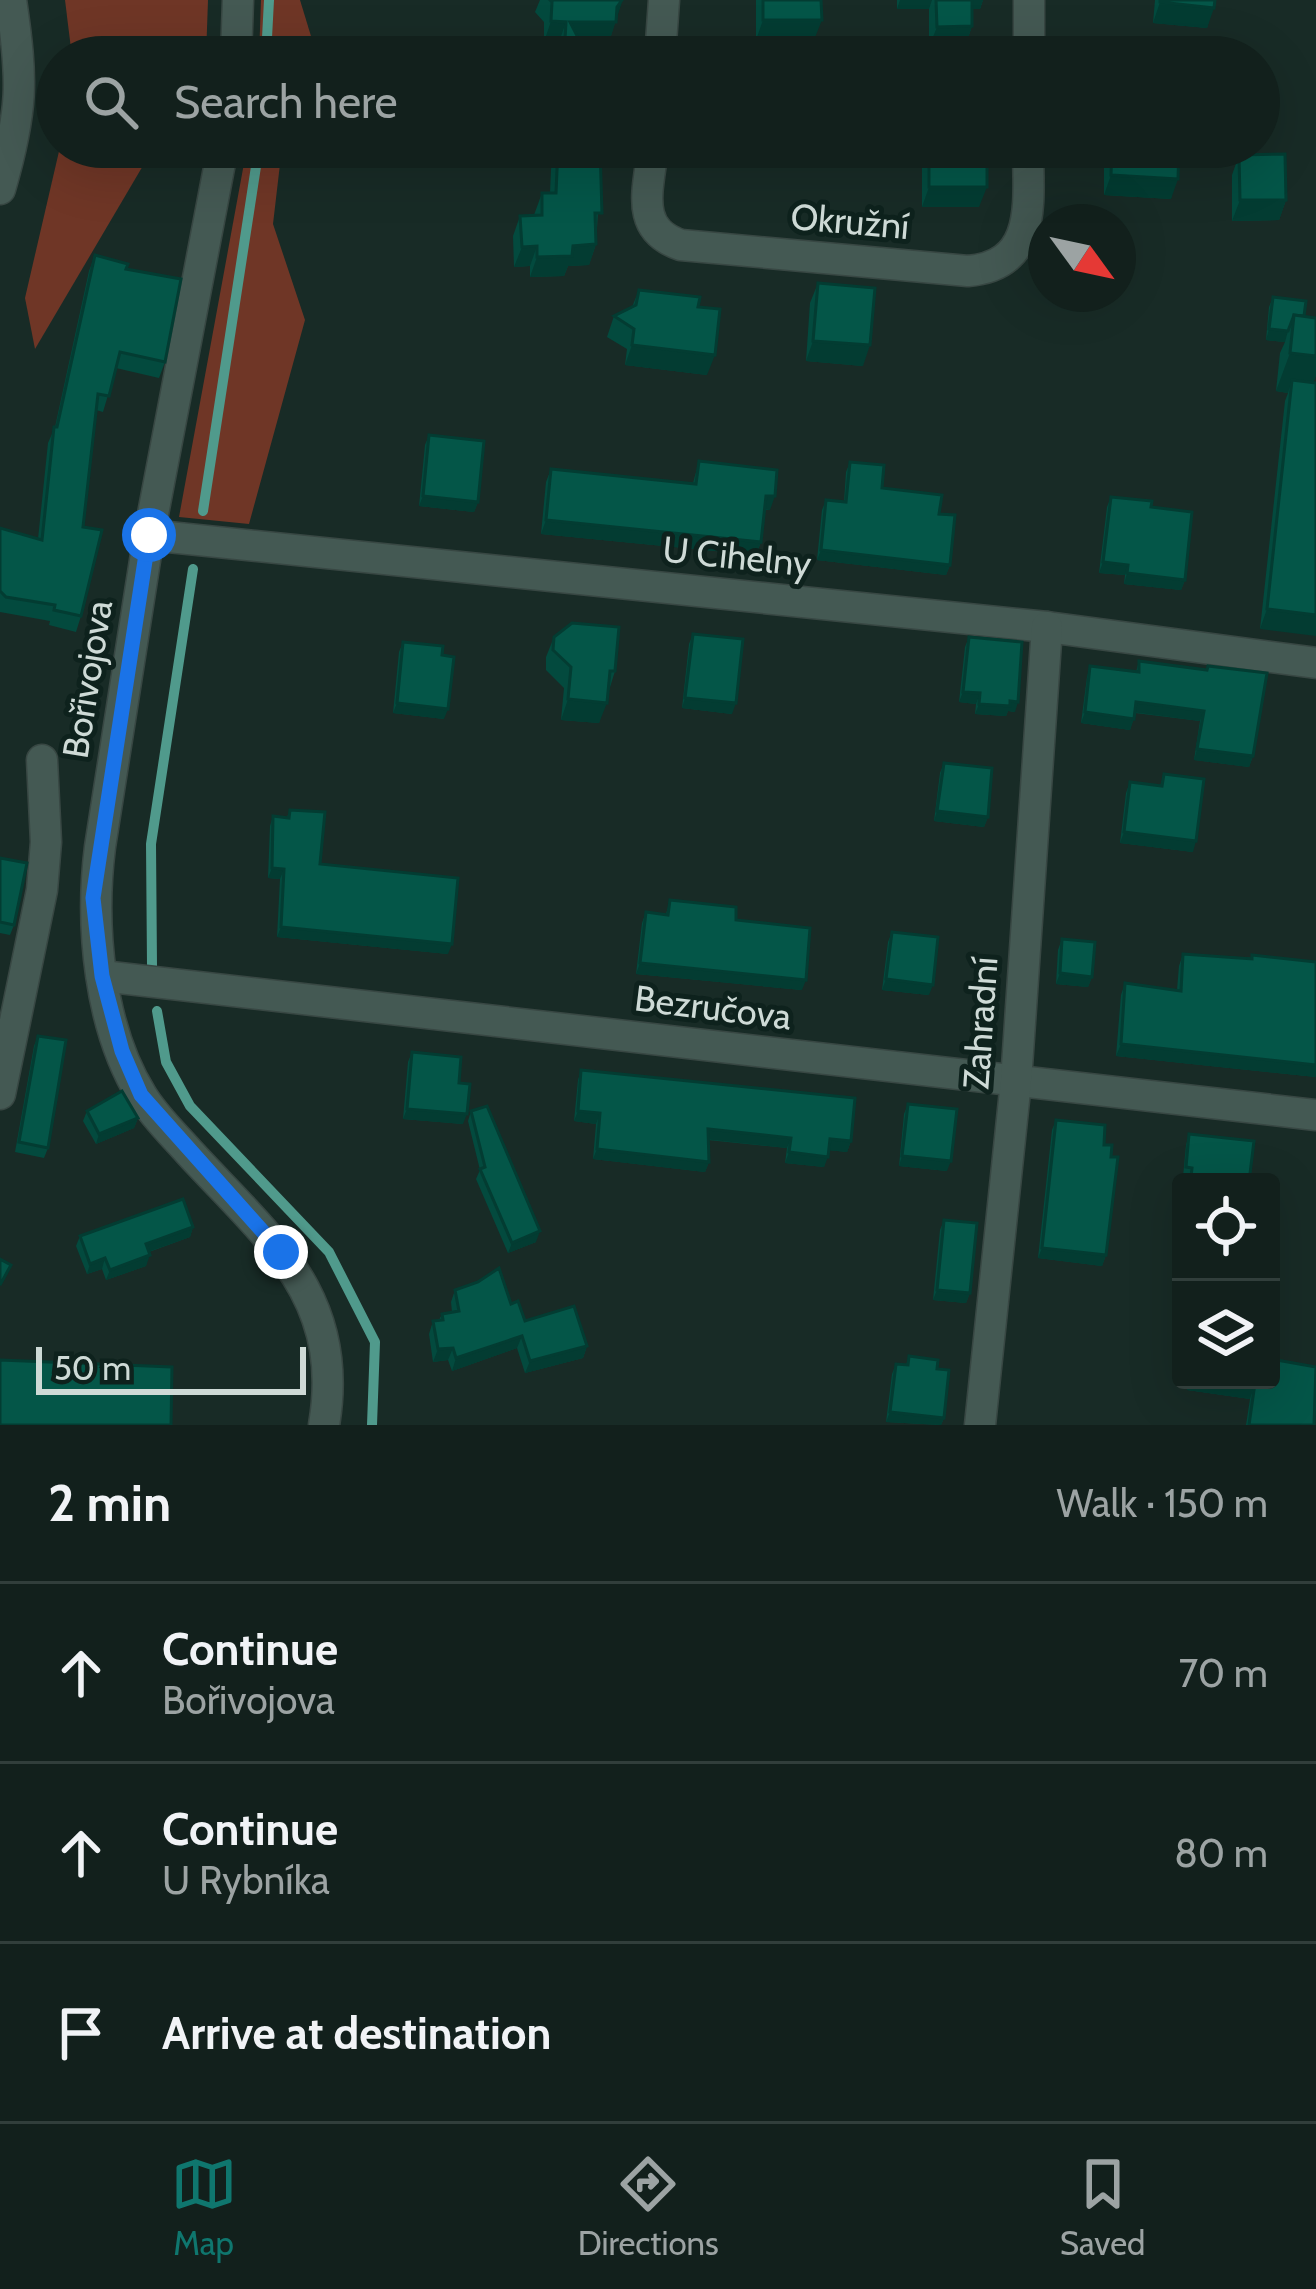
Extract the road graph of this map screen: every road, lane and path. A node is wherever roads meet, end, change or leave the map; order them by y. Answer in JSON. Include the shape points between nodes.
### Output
{"nodes":[{"id":1,"x":11,"y":0,"type":"edge"},
{"id":2,"x":664,"y":0,"type":"edge"},
{"id":3,"x":1029,"y":0,"type":"edge"},
{"id":4,"x":238,"y":2,"type":"edge"},
{"id":5,"x":237,"y":36,"type":"edge"},
{"id":6,"x":661,"y":36,"type":"edge"},
{"id":7,"x":1029,"y":36,"type":"edge"},
{"id":8,"x":219,"y":168,"type":"edge"},
{"id":9,"x":651,"y":168,"type":"edge"},
{"id":10,"x":1028,"y":168,"type":"edge"},
{"id":11,"x":0,"y":189,"type":"edge"},
{"id":12,"x":149,"y":535,"type":"junction"},
{"id":13,"x":1047,"y":627,"type":"junction"},
{"id":14,"x":1316,"y":663,"type":"edge"},
{"id":15,"x":42,"y":760,"type":"dead end"},
{"id":16,"x":42,"y":890,"type":"junction"},
{"id":17,"x":93,"y":898,"type":"junction"},
{"id":18,"x":102,"y":976,"type":"junction"},
{"id":19,"x":1016,"y":1081,"type":"junction"},
{"id":20,"x":0,"y":1094,"type":"edge"},
{"id":21,"x":1316,"y":1114,"type":"edge"},
{"id":22,"x":324,"y":1425,"type":"edge"},
{"id":23,"x":980,"y":1425,"type":"edge"}],
"edges":[{"from":1,"to":11,"type":"street","via":[[20,108]]},
{"from":2,"to":6,"type":"street"},
{"from":3,"to":7,"type":"street"},
{"from":4,"to":5,"type":"street"},
{"from":8,"to":12,"type":"street","name":"Bořivojova"},
{"from":9,"to":10,"type":"street","name":"Okružní","via":[[650,218],[666,240],[968,271],[997,266],[1016,250]]},
{"from":12,"to":13,"type":"street","name":"U Cihelny"},
{"from":12,"to":17,"type":"street","name":"Bořivojova"},
{"from":13,"to":14,"type":"street","name":"U Cihelny"},
{"from":13,"to":19,"type":"street","name":"Zahradní"},
{"from":15,"to":16,"type":"street"},
{"from":16,"to":17,"type":"street"},
{"from":16,"to":20,"type":"street"},
{"from":17,"to":18,"type":"street","name":"Bořivojova"},
{"from":18,"to":19,"type":"street","name":"Bezručova"},
{"from":18,"to":22,"type":"street","name":"Bořivojova","via":[[141,1095],[309,1294],[328,1352]]},
{"from":19,"to":21,"type":"street","name":"Bezručova"},
{"from":19,"to":23,"type":"street","name":"Zahradní"}]}
